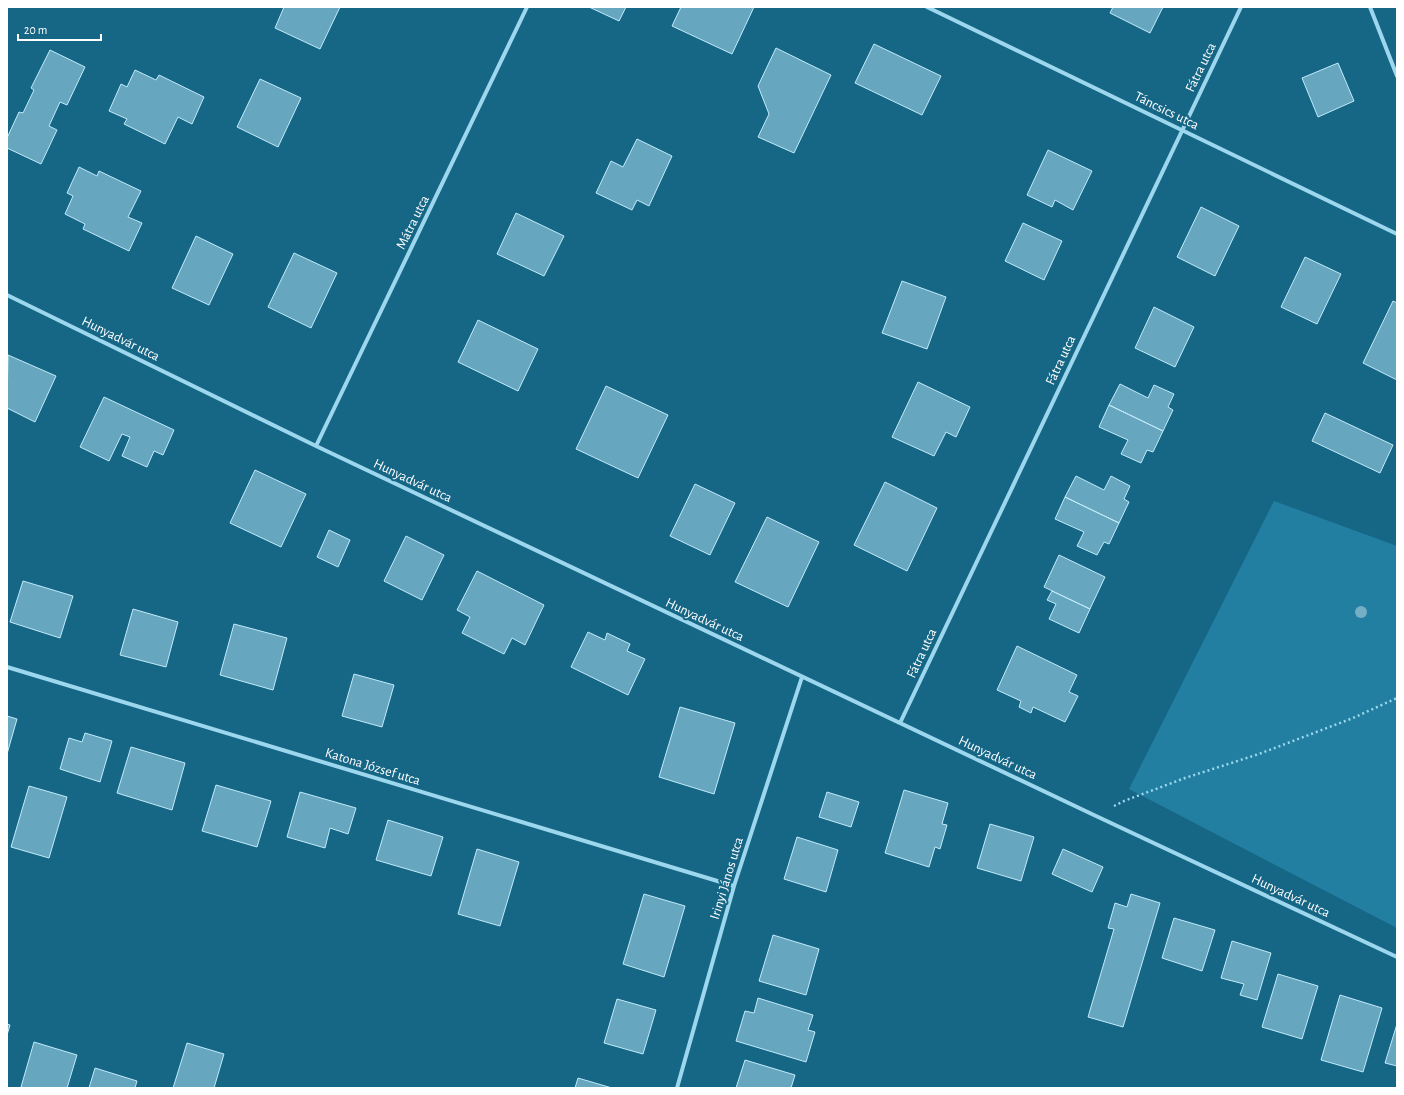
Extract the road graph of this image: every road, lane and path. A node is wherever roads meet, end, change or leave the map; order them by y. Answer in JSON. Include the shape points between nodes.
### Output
{"nodes":[{"id":1,"x":527,"y":7,"type":"edge"},
{"id":2,"x":927,"y":7,"type":"edge"},
{"id":3,"x":1241,"y":7,"type":"edge"},
{"id":4,"x":1370,"y":7,"type":"edge"},
{"id":5,"x":1397,"y":76,"type":"edge"},
{"id":6,"x":1182,"y":130,"type":"junction"},
{"id":7,"x":1397,"y":234,"type":"edge"},
{"id":8,"x":7,"y":295,"type":"edge"},
{"id":9,"x":316,"y":446,"type":"junction"},
{"id":10,"x":7,"y":667,"type":"edge"},
{"id":11,"x":802,"y":677,"type":"junction"},
{"id":12,"x":1397,"y":698,"type":"edge"},
{"id":13,"x":900,"y":723,"type":"junction"},
{"id":14,"x":1096,"y":816,"type":"junction"},
{"id":15,"x":734,"y":886,"type":"junction"},
{"id":16,"x":1397,"y":957,"type":"edge"},
{"id":17,"x":677,"y":1088,"type":"edge"}],
"edges":[{"from":1,"to":9,"type":"street","name":"Mátra utca"},
{"from":2,"to":6,"type":"street","name":"Táncsics utca"},
{"from":3,"to":6,"type":"street","name":"Fátra utca"},
{"from":4,"to":5,"type":"street"},
{"from":6,"to":7,"type":"street","name":"Táncsics utca"},
{"from":6,"to":13,"type":"street","name":"Fátra utca"},
{"from":8,"to":9,"type":"street","name":"Hunyadvár utca"},
{"from":9,"to":11,"type":"street","name":"Hunyadvár utca"},
{"from":10,"to":15,"type":"street","name":"Katona József utca"},
{"from":11,"to":13,"type":"street","name":"Hunyadvár utca"},
{"from":11,"to":15,"type":"street","name":"Irinyi János utca"},
{"from":12,"to":14,"type":"path","via":[[1259,754],[1124,801]]},
{"from":13,"to":14,"type":"street","name":"Hunyadvár utca"},
{"from":14,"to":16,"type":"street","name":"Hunyadvár utca"},
{"from":15,"to":17,"type":"street","name":"Irinyi János utca"}]}
